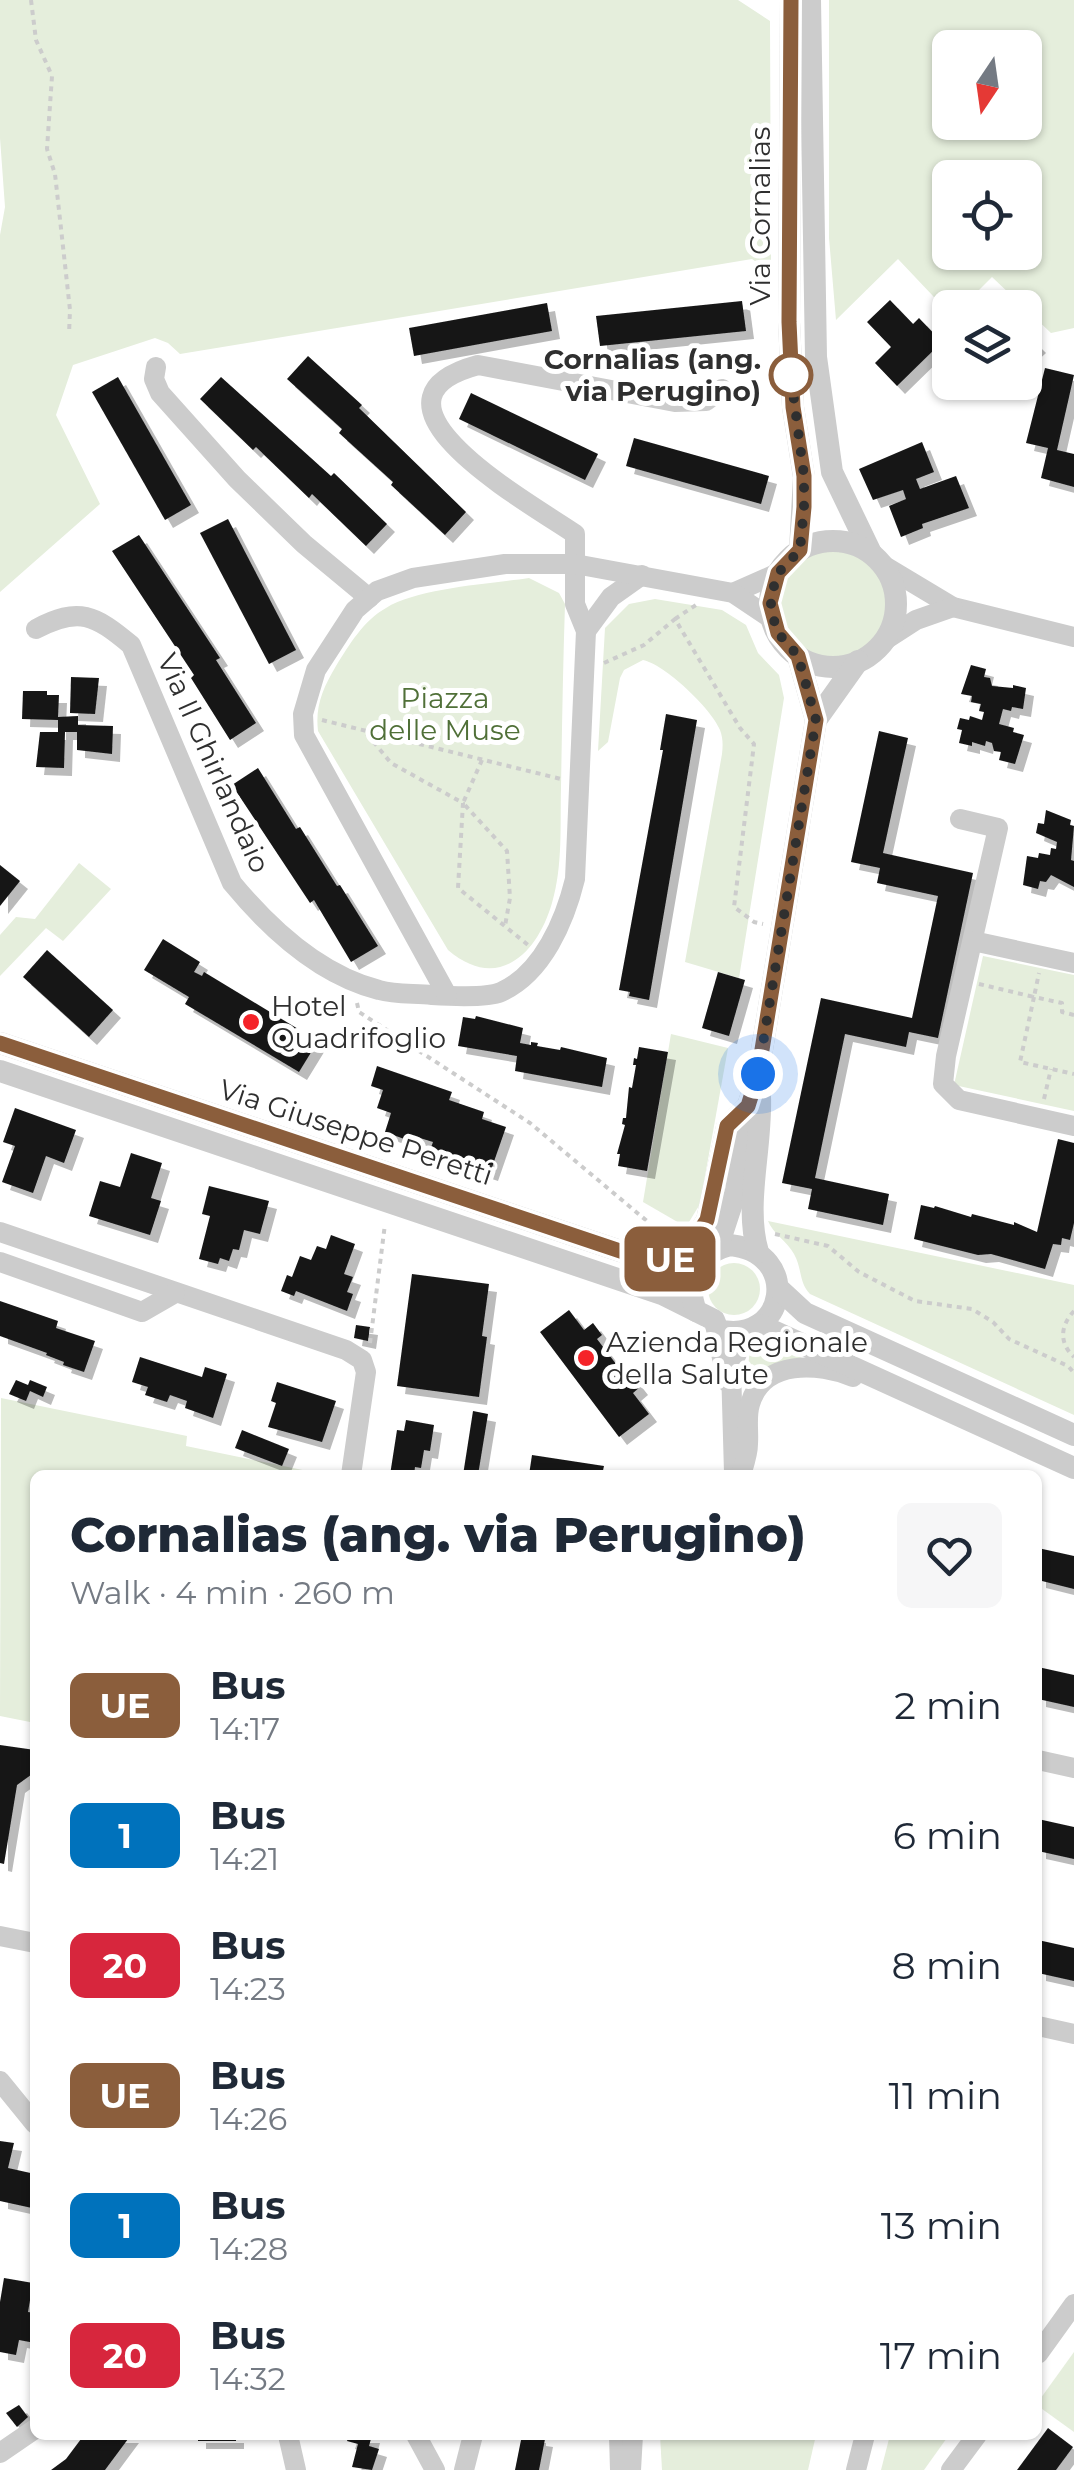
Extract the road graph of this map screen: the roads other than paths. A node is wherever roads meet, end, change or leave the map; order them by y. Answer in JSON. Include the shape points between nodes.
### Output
{"nodes":[{"id":1,"x":792,"y":2,"type":"edge"},
{"id":2,"x":156,"y":367,"type":"dead end"},
{"id":3,"x":722,"y":389,"type":"dead end"},
{"id":4,"x":800,"y":550,"type":"junction"},
{"id":5,"x":877,"y":559,"type":"junction"},
{"id":6,"x":575,"y":564,"type":"junction"},
{"id":7,"x":778,"y":573,"type":"junction"},
{"id":8,"x":642,"y":575,"type":"junction"},
{"id":9,"x":733,"y":593,"type":"junction"},
{"id":10,"x":369,"y":598,"type":"junction"},
{"id":11,"x":953,"y":607,"type":"junction"},
{"id":12,"x":772,"y":618,"type":"junction"},
{"id":13,"x":36,"y":629,"type":"dead end"},
{"id":14,"x":586,"y":632,"type":"junction"},
{"id":15,"x":1074,"y":637,"type":"edge"},
{"id":16,"x":885,"y":640,"type":"junction"},
{"id":17,"x":798,"y":656,"type":"junction"},
{"id":18,"x":858,"y":662,"type":"junction"},
{"id":19,"x":816,"y":720,"type":"junction"},
{"id":20,"x":960,"y":819,"type":"dead end"},
{"id":21,"x":972,"y":941,"type":"junction"},
{"id":22,"x":1074,"y":963,"type":"edge"},
{"id":23,"x":447,"y":996,"type":"junction"},
{"id":24,"x":0,"y":1043,"type":"edge"},
{"id":25,"x":0,"y":1070,"type":"edge"},
{"id":26,"x":758,"y":1074,"type":"junction"},
{"id":27,"x":748,"y":1106,"type":"junction"},
{"id":28,"x":1074,"y":1126,"type":"edge"},
{"id":29,"x":0,"y":1232,"type":"edge"},
{"id":30,"x":764,"y":1242,"type":"junction"},
{"id":31,"x":716,"y":1249,"type":"junction"},
{"id":32,"x":688,"y":1259,"type":"junction"},
{"id":33,"x":0,"y":1262,"type":"edge"},
{"id":34,"x":778,"y":1288,"type":"junction"},
{"id":35,"x":175,"y":1293,"type":"junction"},
{"id":36,"x":705,"y":1315,"type":"junction"},
{"id":37,"x":753,"y":1328,"type":"junction"},
{"id":38,"x":890,"y":1385,"type":"junction"},
{"id":39,"x":734,"y":1414,"type":"junction"},
{"id":40,"x":1074,"y":1434,"type":"edge"},
{"id":41,"x":1074,"y":1468,"type":"edge"},
{"id":42,"x":351,"y":1470,"type":"edge"},
{"id":43,"x":737,"y":1470,"type":"edge"},
{"id":44,"x":739,"y":1470,"type":"edge"},
{"id":45,"x":1042,"y":1761,"type":"edge"},
{"id":46,"x":1074,"y":1768,"type":"edge"},
{"id":47,"x":0,"y":1936,"type":"edge"},
{"id":48,"x":30,"y":1942,"type":"edge"},
{"id":49,"x":1042,"y":2027,"type":"edge"},
{"id":50,"x":1074,"y":2034,"type":"edge"},
{"id":51,"x":0,"y":2080,"type":"edge"},
{"id":52,"x":30,"y":2118,"type":"edge"},
{"id":53,"x":1074,"y":2304,"type":"edge"},
{"id":54,"x":1042,"y":2348,"type":"edge"},
{"id":55,"x":30,"y":2433,"type":"edge"},
{"id":56,"x":289,"y":2440,"type":"edge"},
{"id":57,"x":419,"y":2440,"type":"edge"},
{"id":58,"x":472,"y":2440,"type":"edge"},
{"id":59,"x":619,"y":2440,"type":"edge"},
{"id":60,"x":634,"y":2440,"type":"edge"},
{"id":61,"x":864,"y":2440,"type":"edge"},
{"id":62,"x":974,"y":2440,"type":"edge"},
{"id":63,"x":0,"y":2454,"type":"edge"},
{"id":64,"x":296,"y":2470,"type":"edge"},
{"id":65,"x":435,"y":2470,"type":"edge"},
{"id":66,"x":464,"y":2470,"type":"edge"},
{"id":67,"x":620,"y":2470,"type":"edge"},
{"id":68,"x":632,"y":2470,"type":"edge"},
{"id":69,"x":856,"y":2470,"type":"edge"},
{"id":70,"x":951,"y":2470,"type":"edge"}],
"edges":[{"from":1,"to":4,"type":"street","name":"Via Cornalias","via":[[789,322],[804,476]]},
{"from":1,"to":5,"type":"street","name":"Via Cornalias","via":[[820,403],[832,472]]},
{"from":2,"to":10,"type":"street","via":[[160,393],[237,479]]},
{"from":3,"to":6,"type":"street","via":[[706,400],[676,402],[478,365],[438,384],[430,400],[443,436],[575,534]]},
{"from":4,"to":5,"type":"street","via":[[849,542]]},
{"from":4,"to":7,"type":"street"},
{"from":5,"to":11,"type":"street"},
{"from":5,"to":16,"type":"street","via":[[892,580],[896,606]]},
{"from":6,"to":8,"type":"street"},
{"from":6,"to":10,"type":"street","via":[[461,569],[413,578]]},
{"from":6,"to":14,"type":"street","via":[[576,604]]},
{"from":7,"to":9,"type":"street"},
{"from":7,"to":12,"type":"street"},
{"from":8,"to":9,"type":"street"},
{"from":8,"to":14,"type":"street","via":[[610,598]]},
{"from":9,"to":12,"type":"street"},
{"from":10,"to":23,"type":"street","via":[[316,670],[302,714],[304,735]]},
{"from":11,"to":15,"type":"street"},
{"from":11,"to":16,"type":"street"},
{"from":12,"to":17,"type":"street"},
{"from":13,"to":23,"type":"street","name":"Via Il Ghirlandaio","via":[[81,614],[130,644],[232,883],[258,914],[356,983],[383,992]]},
{"from":14,"to":23,"type":"street","via":[[575,880],[567,911],[542,956],[500,993]]},
{"from":16,"to":18,"type":"street"},
{"from":17,"to":18,"type":"street","via":[[827,666]]},
{"from":17,"to":19,"type":"street"},
{"from":18,"to":19,"type":"street"},
{"from":19,"to":26,"type":"street"},
{"from":20,"to":21,"type":"street","via":[[998,828]]},
{"from":21,"to":22,"type":"street"},
{"from":21,"to":28,"type":"street","via":[[943,1084],[959,1100]]},
{"from":24,"to":32,"type":"street","name":"Via Giuseppe Peretti","via":[[662,1265]]},
{"from":25,"to":36,"type":"street","name":"Via Giuseppe Peretti","via":[[662,1294]]},
{"from":26,"to":27,"type":"street"},
{"from":26,"to":30,"type":"street","via":[[761,1124],[751,1228]]},
{"from":27,"to":31,"type":"street","via":[[736,1192]]},
{"from":27,"to":32,"type":"street","via":[[727,1126],[707,1220]]},
{"from":29,"to":35,"type":"street"},
{"from":30,"to":31,"type":"street"},
{"from":30,"to":34,"type":"street"},
{"from":31,"to":32,"type":"street"},
{"from":32,"to":36,"type":"street"},
{"from":33,"to":35,"type":"street","via":[[142,1312]]},
{"from":34,"to":37,"type":"street","via":[[776,1302]]},
{"from":34,"to":40,"type":"street","via":[[806,1313]]},
{"from":35,"to":42,"type":"street","via":[[362,1360],[366,1372]]},
{"from":36,"to":37,"type":"street","via":[[718,1330]]},
{"from":36,"to":39,"type":"street"},
{"from":37,"to":38,"type":"street"},
{"from":37,"to":39,"type":"street","via":[[731,1368]]},
{"from":38,"to":41,"type":"street"},
{"from":38,"to":44,"type":"street","via":[[821,1367],[789,1369],[766,1380],[750,1404],[748,1448]]},
{"from":39,"to":43,"type":"street"},
{"from":45,"to":46,"type":"street"},
{"from":47,"to":48,"type":"street"},
{"from":49,"to":50,"type":"street"},
{"from":51,"to":52,"type":"street"},
{"from":53,"to":54,"type":"street"},
{"from":55,"to":63,"type":"street"},
{"from":56,"to":64,"type":"street"},
{"from":57,"to":65,"type":"street"},
{"from":58,"to":66,"type":"street"},
{"from":59,"to":67,"type":"street"},
{"from":60,"to":68,"type":"street"},
{"from":61,"to":69,"type":"street"},
{"from":62,"to":70,"type":"street"}]}
